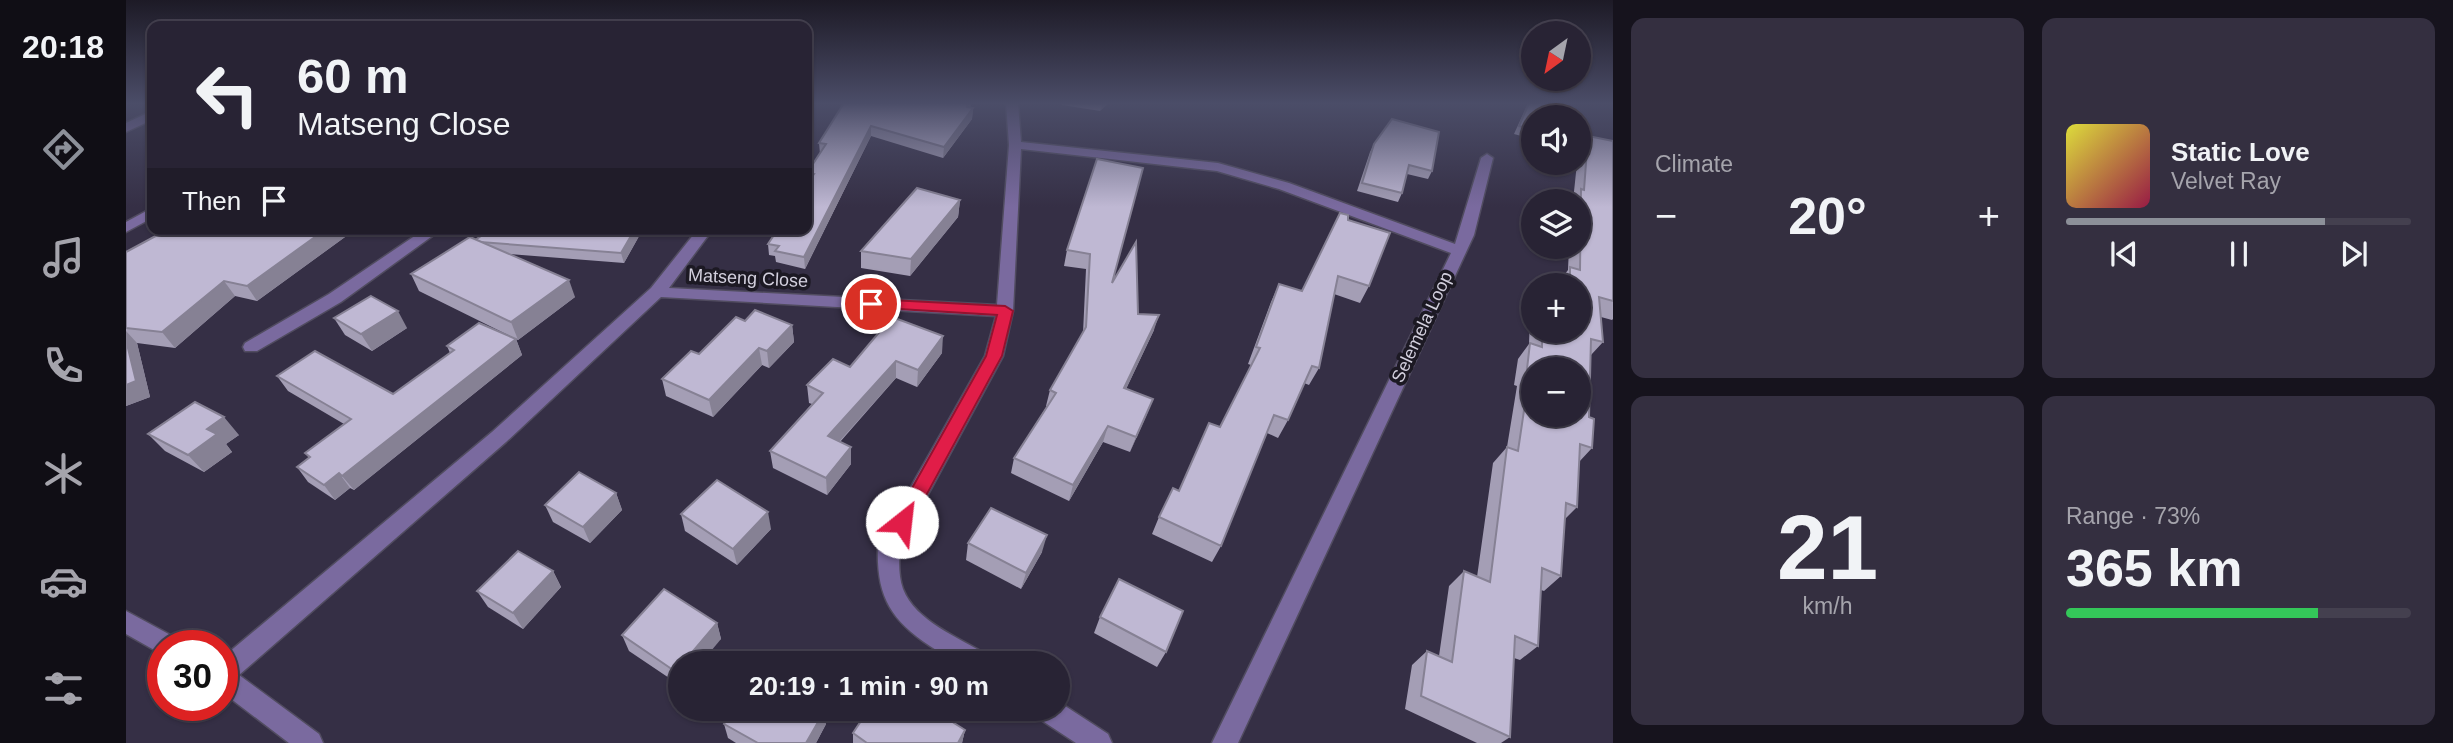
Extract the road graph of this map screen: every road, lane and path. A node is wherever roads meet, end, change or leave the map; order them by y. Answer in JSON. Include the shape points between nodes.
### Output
{"nodes":[{"id":1,"x":1014,"y":138,"type":"edge"},
{"id":2,"x":1015,"y":145,"type":"junction"},
{"id":3,"x":1487,"y":158,"type":"dead end"},
{"id":4,"x":147,"y":215,"type":"edge"},
{"id":5,"x":126,"y":228,"type":"edge"},
{"id":6,"x":426,"y":235,"type":"edge"},
{"id":7,"x":701,"y":235,"type":"edge"},
{"id":8,"x":1458,"y":250,"type":"junction"},
{"id":9,"x":657,"y":292,"type":"junction"},
{"id":10,"x":1005,"y":311,"type":"junction"},
{"id":11,"x":251,"y":347,"type":"dead end"},
{"id":12,"x":126,"y":622,"type":"edge"},
{"id":13,"x":147,"y":634,"type":"edge"},
{"id":14,"x":961,"y":651,"type":"edge"},
{"id":15,"x":238,"y":662,"type":"edge"},
{"id":16,"x":238,"y":688,"type":"edge"},
{"id":17,"x":1066,"y":721,"type":"edge"},
{"id":18,"x":310,"y":743,"type":"edge"},
{"id":19,"x":1099,"y":743,"type":"edge"},
{"id":20,"x":1225,"y":743,"type":"edge"}],
"edges":[{"from":1,"to":2,"type":"street"},
{"from":2,"to":8,"type":"street","name":"Selemela Loop","via":[[1218,167],[1284,186]]},
{"from":2,"to":10,"type":"street"},
{"from":3,"to":8,"type":"street","via":[[1467,235]]},
{"from":4,"to":5,"type":"street"},
{"from":6,"to":11,"type":"street","via":[[335,298]]},
{"from":7,"to":9,"type":"street"},
{"from":8,"to":20,"type":"street","name":"Selemela Loop"},
{"from":9,"to":10,"type":"street","name":"Matseng Close"},
{"from":9,"to":15,"type":"street","via":[[499,437]]},
{"from":10,"to":14,"type":"street","via":[[994,356],[889,545],[886,566],[888,587],[903,613]]},
{"from":12,"to":13,"type":"street"},
{"from":16,"to":18,"type":"street"},
{"from":17,"to":19,"type":"street"}]}
